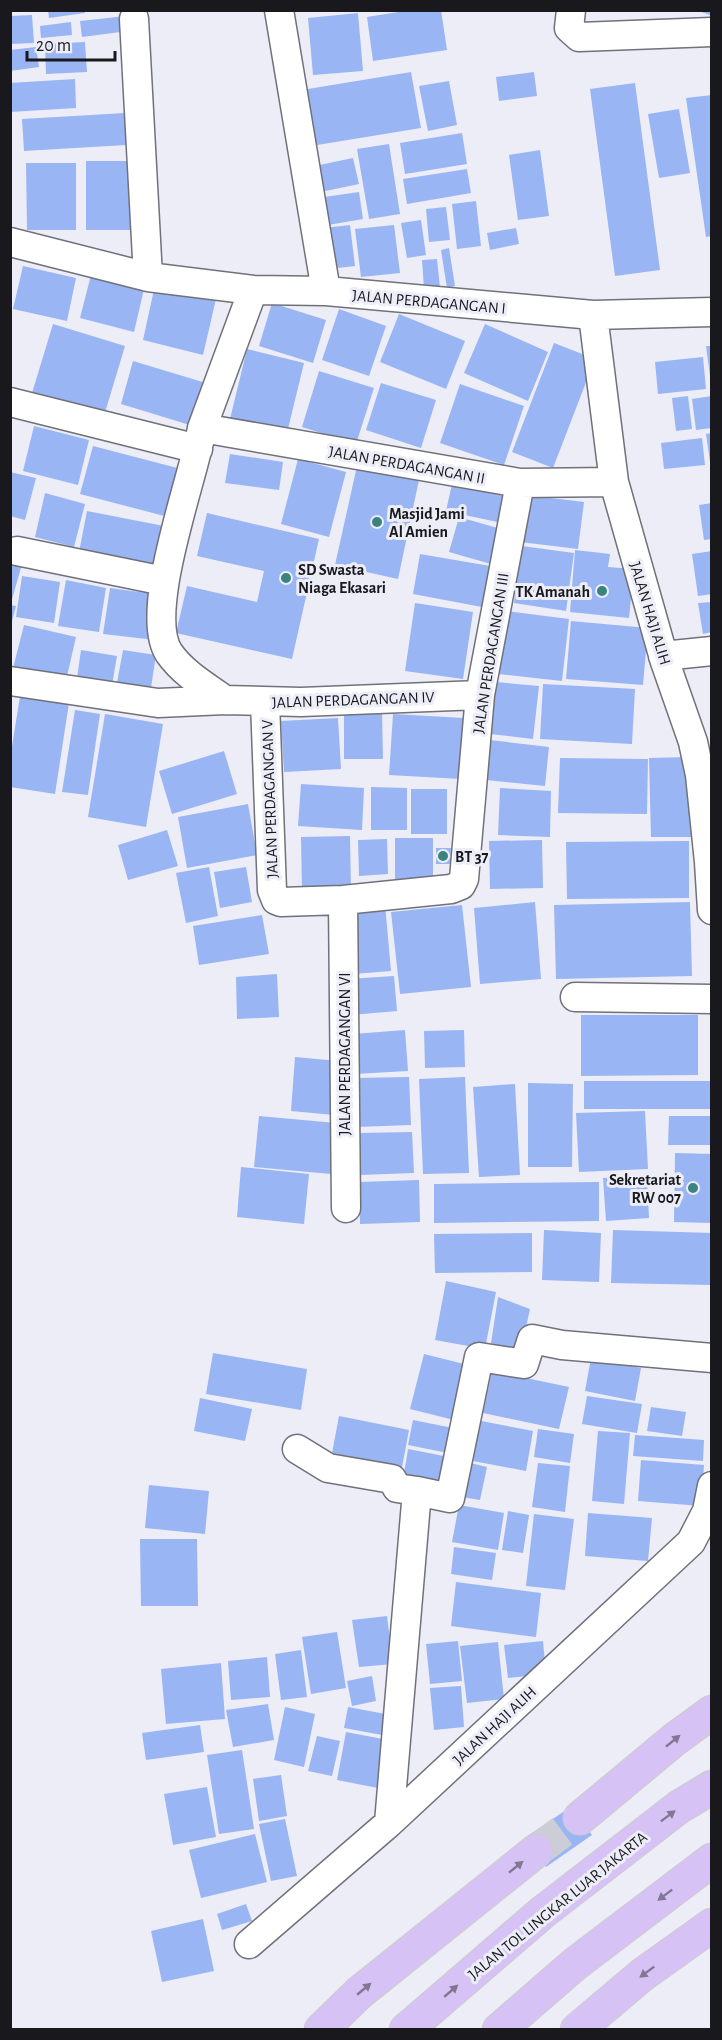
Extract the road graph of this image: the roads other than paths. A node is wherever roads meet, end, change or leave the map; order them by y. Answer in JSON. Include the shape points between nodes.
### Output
{"nodes":[{"id":1,"x":279,"y":10,"type":"edge"},
{"id":2,"x":571,"y":10,"type":"edge"},
{"id":3,"x":134,"y":19,"type":"dead end"},
{"id":4,"x":711,"y":32,"type":"edge"},
{"id":5,"x":10,"y":242,"type":"edge"},
{"id":6,"x":148,"y":277,"type":"junction"},
{"id":7,"x":253,"y":290,"type":"junction"},
{"id":8,"x":326,"y":291,"type":"junction"},
{"id":9,"x":711,"y":312,"type":"edge"},
{"id":10,"x":593,"y":315,"type":"junction"},
{"id":11,"x":10,"y":402,"type":"edge"},
{"id":12,"x":200,"y":439,"type":"junction"},
{"id":13,"x":614,"y":482,"type":"junction"},
{"id":14,"x":520,"y":483,"type":"junction"},
{"id":15,"x":17,"y":550,"type":"dead end"},
{"id":16,"x":164,"y":581,"type":"junction"},
{"id":17,"x":711,"y":651,"type":"edge"},
{"id":18,"x":663,"y":656,"type":"junction"},
{"id":19,"x":10,"y":681,"type":"edge"},
{"id":20,"x":480,"y":695,"type":"junction"},
{"id":21,"x":225,"y":700,"type":"junction"},
{"id":22,"x":265,"y":702,"type":"junction"},
{"id":23,"x":451,"y":889,"type":"joint"},
{"id":24,"x":343,"y":900,"type":"junction"},
{"id":25,"x":711,"y":910,"type":"edge"},
{"id":26,"x":575,"y":997,"type":"dead end"},
{"id":27,"x":711,"y":999,"type":"edge"},
{"id":28,"x":346,"y":1208,"type":"dead end"},
{"id":29,"x":711,"y":1358,"type":"edge"},
{"id":30,"x":297,"y":1449,"type":"dead end"},
{"id":31,"x":711,"y":1486,"type":"edge"},
{"id":32,"x":417,"y":1491,"type":"junction"},
{"id":33,"x":711,"y":1712,"type":"edge"},
{"id":34,"x":711,"y":1787,"type":"edge"},
{"id":35,"x":580,"y":1818,"type":"tunnel mouth"},
{"id":36,"x":389,"y":1823,"type":"junction"},
{"id":37,"x":536,"y":1851,"type":"tunnel mouth"},
{"id":38,"x":711,"y":1860,"type":"edge"},
{"id":39,"x":711,"y":1925,"type":"edge"},
{"id":40,"x":249,"y":1944,"type":"dead end"},
{"id":41,"x":321,"y":2030,"type":"edge"},
{"id":42,"x":406,"y":2030,"type":"edge"},
{"id":43,"x":499,"y":2030,"type":"edge"},
{"id":44,"x":578,"y":2030,"type":"edge"}],
"edges":[{"from":1,"to":8,"type":"street"},
{"from":2,"to":4,"type":"street","via":[[569,27],[579,37]]},
{"from":3,"to":6,"type":"street"},
{"from":5,"to":6,"type":"street","name":"JALAN PERDAGANGAN I"},
{"from":6,"to":7,"type":"street","name":"JALAN PERDAGANGAN I"},
{"from":7,"to":8,"type":"street","name":"JALAN PERDAGANGAN I"},
{"from":7,"to":12,"type":"street"},
{"from":8,"to":10,"type":"street","name":"JALAN PERDAGANGAN I"},
{"from":9,"to":10,"type":"street","name":"JALAN PERDAGANGAN I"},
{"from":10,"to":13,"type":"street","name":"JALAN HAJI ALIH"},
{"from":11,"to":12,"type":"street","name":"JALAN PERDAGANGAN II"},
{"from":12,"to":14,"type":"street","name":"JALAN PERDAGANGAN II"},
{"from":12,"to":16,"type":"street"},
{"from":13,"to":14,"type":"street","name":"JALAN PERDAGANGAN II"},
{"from":13,"to":18,"type":"street","name":"JALAN HAJI ALIH"},
{"from":14,"to":20,"type":"street","name":"JALAN PERDAGANGAN III"},
{"from":15,"to":16,"type":"street"},
{"from":16,"to":21,"type":"street","via":[[161,609],[168,651],[185,671]]},
{"from":17,"to":18,"type":"street"},
{"from":18,"to":25,"type":"street","name":"JALAN HAJI ALIH","via":[[698,764]]},
{"from":19,"to":21,"type":"street","name":"JALAN PERDAGANGAN IV","via":[[146,702]]},
{"from":20,"to":22,"type":"street","name":"JALAN PERDAGANGAN IV"},
{"from":20,"to":23,"type":"street","name":"JALAN PERDAGANGAN III","via":[[464,879]]},
{"from":21,"to":22,"type":"street","name":"JALAN PERDAGANGAN IV"},
{"from":22,"to":24,"type":"street","name":"JALAN PERDAGANGAN V","via":[[274,896],[281,902]]},
{"from":23,"to":24,"type":"street","name":"JALAN PERDAGANGAN V"},
{"from":24,"to":28,"type":"street","name":"JALAN PERDAGANGAN VI"},
{"from":26,"to":27,"type":"street"},
{"from":29,"to":32,"type":"street","via":[[562,1345],[532,1338],[524,1364],[479,1357],[450,1498]]},
{"from":30,"to":32,"type":"street","via":[[328,1468],[392,1479],[398,1488]]},
{"from":31,"to":36,"type":"street","name":"JALAN HAJI ALIH","via":[[707,1510],[691,1542]]},
{"from":32,"to":36,"type":"street"},
{"from":35,"to":33,"type":"highway","one_way":true},
{"from":42,"to":34,"type":"highway","name":"JALAN TOL LINGKAR LUAR JAKARTA","one_way":true,"via":[[543,1912]]},
{"from":36,"to":40,"type":"street","name":"JALAN HAJI ALIH"},
{"from":41,"to":37,"type":"highway","one_way":true,"via":[[358,1993]]},
{"from":38,"to":43,"type":"highway","one_way":true,"via":[[574,1964]]},
{"from":39,"to":44,"type":"highway","one_way":true,"via":[[642,1975]]}]}
